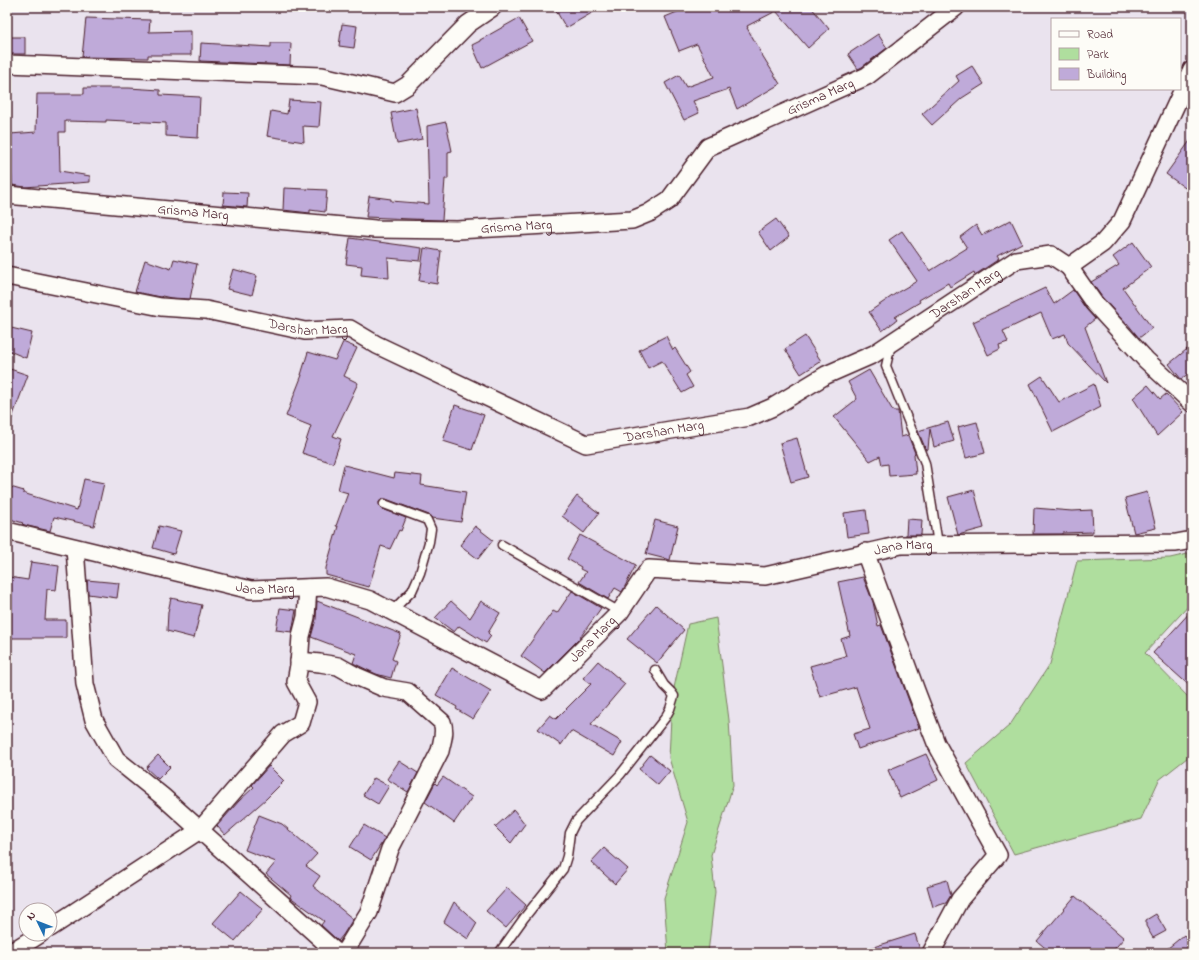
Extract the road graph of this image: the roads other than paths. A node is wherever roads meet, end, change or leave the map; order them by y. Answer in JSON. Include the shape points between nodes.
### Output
{"nodes":[{"id":1,"x":493,"y":7,"type":"edge"},
{"id":2,"x":956,"y":7,"type":"edge"},
{"id":3,"x":7,"y":64,"type":"edge"},
{"id":4,"x":1192,"y":70,"type":"edge"},
{"id":5,"x":7,"y":195,"type":"edge"},
{"id":6,"x":1069,"y":267,"type":"junction"},
{"id":7,"x":7,"y":276,"type":"edge"},
{"id":8,"x":891,"y":343,"type":"junction"},
{"id":9,"x":1192,"y":403,"type":"edge"},
{"id":10,"x":384,"y":504,"type":"dead end"},
{"id":11,"x":7,"y":531,"type":"edge"},
{"id":12,"x":1192,"y":540,"type":"edge"},
{"id":13,"x":938,"y":544,"type":"junction"},
{"id":14,"x":502,"y":545,"type":"dead end"},
{"id":15,"x":74,"y":548,"type":"junction"},
{"id":16,"x":865,"y":552,"type":"junction"},
{"id":17,"x":308,"y":588,"type":"junction"},
{"id":18,"x":392,"y":611,"type":"junction"},
{"id":19,"x":620,"y":612,"type":"junction"},
{"id":20,"x":299,"y":661,"type":"junction"},
{"id":21,"x":655,"y":670,"type":"dead end"},
{"id":22,"x":200,"y":830,"type":"junction"},
{"id":23,"x":58,"y":923,"type":"edge"},
{"id":24,"x":27,"y":942,"type":"edge"},
{"id":25,"x":10,"y":953,"type":"edge"},
{"id":26,"x":337,"y":953,"type":"edge"},
{"id":27,"x":344,"y":953,"type":"edge"},
{"id":28,"x":499,"y":953,"type":"edge"},
{"id":29,"x":931,"y":953,"type":"edge"}],
"edges":[{"from":1,"to":3,"type":"street","via":[[468,24],[408,85],[395,93],[322,76]]},
{"from":2,"to":5,"type":"street","name":"Grisma Marg","via":[[866,76],[708,147],[669,200],[632,220],[457,230],[375,229]]},
{"from":4,"to":6,"type":"street","via":[[1122,221],[1103,243]]},
{"from":6,"to":8,"type":"street","name":"Darshan Marg","via":[[1051,255],[1016,260]]},
{"from":6,"to":9,"type":"street","via":[[1094,303],[1146,360]]},
{"from":7,"to":8,"type":"street","name":"Darshan Marg","via":[[161,307],[206,310],[305,331],[350,329],[377,345],[586,444],[750,417]]},
{"from":8,"to":13,"type":"lane","via":[[886,366],[925,463]]},
{"from":10,"to":18,"type":"lane","via":[[427,520],[431,529],[420,573],[412,591]]},
{"from":11,"to":15,"type":"street","name":"Jana Marg"},
{"from":12,"to":13,"type":"street","name":"Jana Marg","via":[[1176,543]]},
{"from":13,"to":16,"type":"street","name":"Jana Marg","via":[[901,545]]},
{"from":14,"to":19,"type":"lane"},
{"from":15,"to":17,"type":"street","name":"Jana Marg","via":[[251,590]]},
{"from":15,"to":22,"type":"street","via":[[85,684],[94,720],[116,759]]},
{"from":16,"to":19,"type":"street","name":"Jana Marg","via":[[764,576],[650,569]]},
{"from":16,"to":29,"type":"street","via":[[936,743],[998,855],[960,899]]},
{"from":17,"to":18,"type":"street","name":"Jana Marg","via":[[326,587],[370,600]]},
{"from":17,"to":20,"type":"street"},
{"from":18,"to":19,"type":"street","name":"Jana Marg","via":[[542,690]]},
{"from":20,"to":22,"type":"street","via":[[296,682],[307,702],[301,723],[283,734]]},
{"from":20,"to":27,"type":"street","via":[[338,666],[384,688],[408,692],[442,722],[444,727],[440,751],[390,849],[369,912]]},
{"from":21,"to":28,"type":"lane","via":[[674,696],[670,709],[620,775],[576,821],[570,833],[563,869]]},
{"from":22,"to":23,"type":"street"},
{"from":22,"to":26,"type":"street"},
{"from":24,"to":25,"type":"street"}]}
